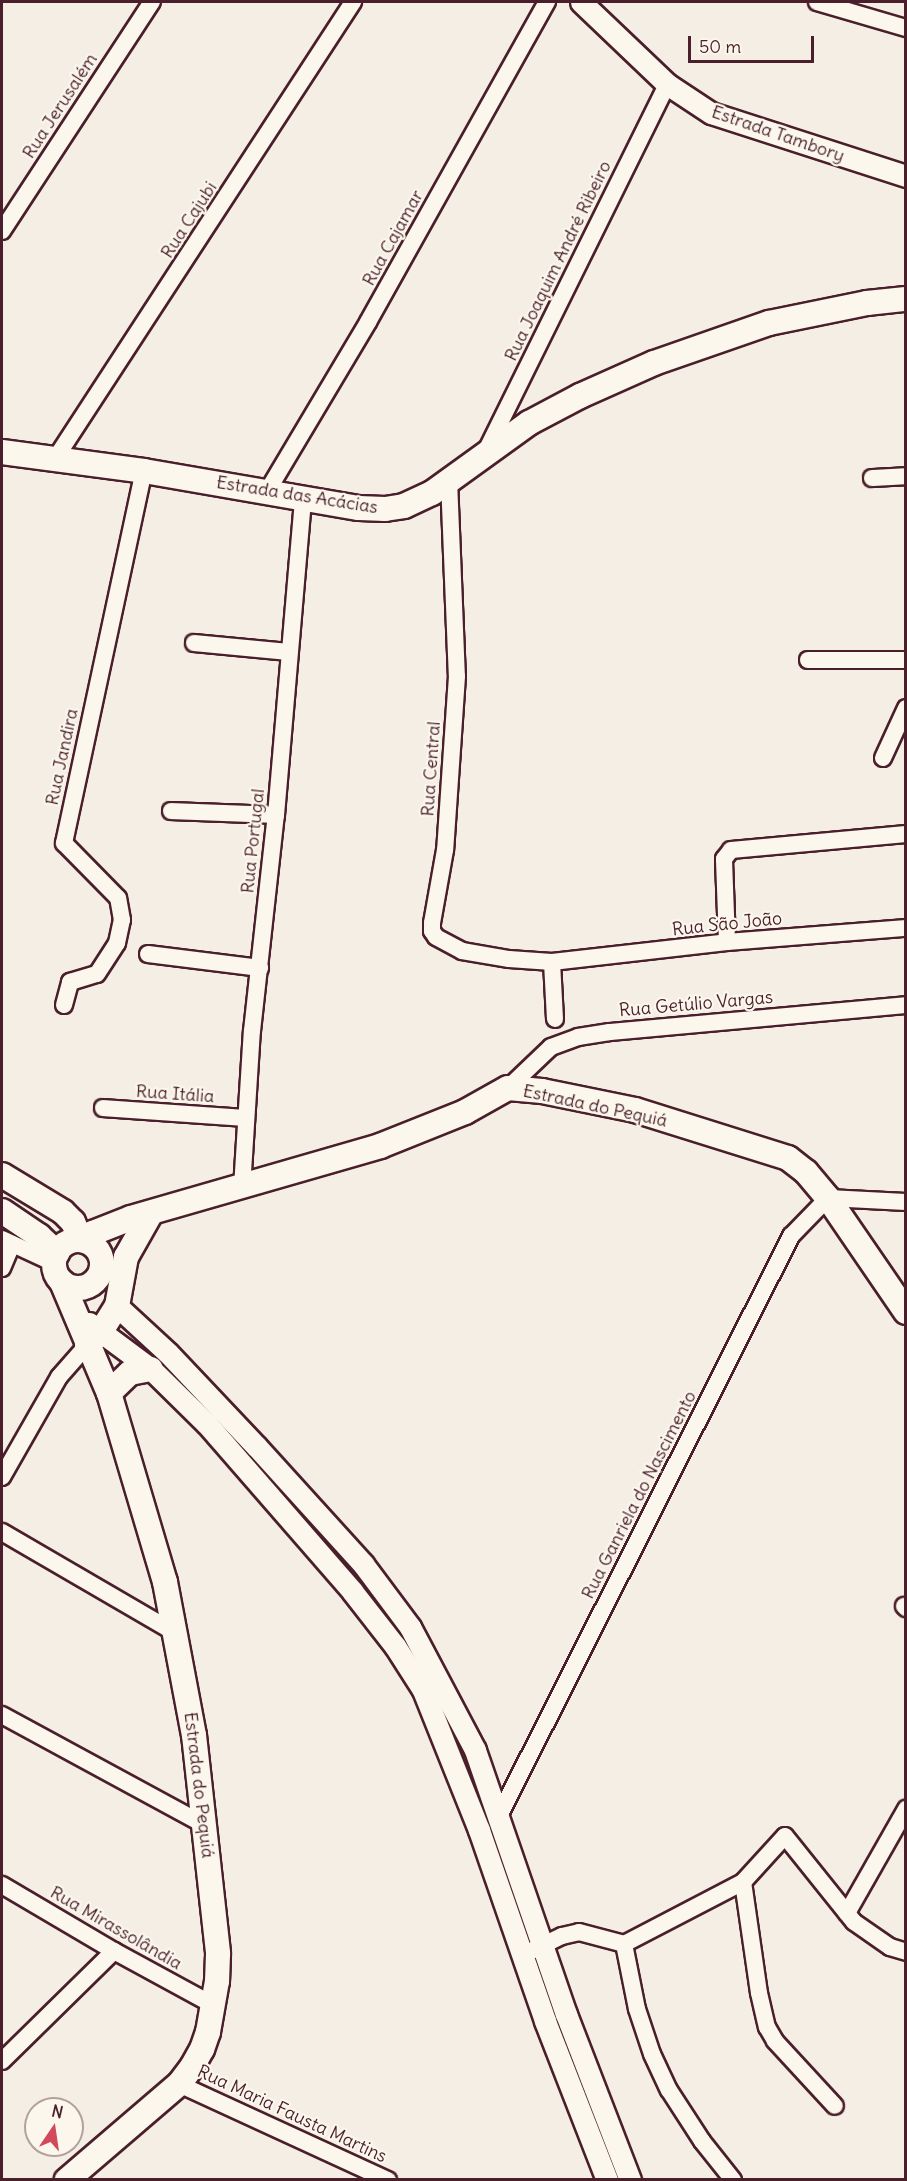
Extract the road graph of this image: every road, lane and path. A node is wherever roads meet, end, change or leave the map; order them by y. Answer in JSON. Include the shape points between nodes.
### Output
{"nodes":[{"id":1,"x":152,"y":2,"type":"edge"},
{"id":2,"x":353,"y":2,"type":"edge"},
{"id":3,"x":547,"y":2,"type":"edge"},
{"id":4,"x":581,"y":2,"type":"edge"},
{"id":5,"x":817,"y":2,"type":"edge"},
{"id":6,"x":906,"y":28,"type":"edge"},
{"id":7,"x":667,"y":84,"type":"junction"},
{"id":8,"x":906,"y":176,"type":"edge"},
{"id":9,"x":2,"y":231,"type":"edge"},
{"id":10,"x":906,"y":299,"type":"edge"},
{"id":11,"x":2,"y":455,"type":"edge"},
{"id":12,"x":484,"y":455,"type":"junction"},
{"id":13,"x":55,"y":459,"type":"junction"},
{"id":14,"x":144,"y":471,"type":"junction"},
{"id":15,"x":906,"y":476,"type":"edge"},
{"id":16,"x":872,"y":478,"type":"dead end"},
{"id":17,"x":449,"y":480,"type":"junction"},
{"id":18,"x":268,"y":490,"type":"junction"},
{"id":19,"x":303,"y":498,"type":"junction"},
{"id":20,"x":194,"y":643,"type":"dead end"},
{"id":21,"x":289,"y":652,"type":"junction"},
{"id":22,"x":808,"y":660,"type":"dead end"},
{"id":23,"x":906,"y":660,"type":"edge"},
{"id":24,"x":906,"y":708,"type":"edge"},
{"id":25,"x":883,"y":758,"type":"dead end"},
{"id":26,"x":171,"y":811,"type":"dead end"},
{"id":27,"x":276,"y":815,"type":"junction"},
{"id":28,"x":906,"y":834,"type":"edge"},
{"id":29,"x":906,"y":928,"type":"edge"},
{"id":30,"x":727,"y":942,"type":"junction"},
{"id":31,"x":148,"y":954,"type":"dead end"},
{"id":32,"x":552,"y":962,"type":"junction"},
{"id":33,"x":260,"y":968,"type":"junction"},
{"id":34,"x":64,"y":1005,"type":"dead end"},
{"id":35,"x":906,"y":1005,"type":"edge"},
{"id":36,"x":555,"y":1019,"type":"dead end"},
{"id":37,"x":508,"y":1088,"type":"junction"},
{"id":38,"x":103,"y":1108,"type":"dead end"},
{"id":39,"x":245,"y":1118,"type":"junction"},
{"id":40,"x":2,"y":1175,"type":"edge"},
{"id":41,"x":242,"y":1188,"type":"junction"},
{"id":42,"x":828,"y":1198,"type":"junction"},
{"id":43,"x":906,"y":1202,"type":"edge"},
{"id":44,"x":2,"y":1211,"type":"edge"},
{"id":45,"x":151,"y":1213,"type":"junction"},
{"id":46,"x":83,"y":1240,"type":"junction"},
{"id":47,"x":7,"y":1241,"type":"edge"},
{"id":48,"x":126,"y":1257,"type":"junction"},
{"id":49,"x":58,"y":1266,"type":"junction"},
{"id":50,"x":2,"y":1268,"type":"edge"},
{"id":51,"x":99,"y":1275,"type":"junction"},
{"id":52,"x":117,"y":1306,"type":"junction"},
{"id":53,"x":906,"y":1312,"type":"edge"},
{"id":54,"x":94,"y":1339,"type":"junction"},
{"id":55,"x":151,"y":1369,"type":"junction"},
{"id":56,"x":109,"y":1393,"type":"junction"},
{"id":57,"x":279,"y":1471,"type":"junction"},
{"id":58,"x":2,"y":1477,"type":"edge"},
{"id":59,"x":261,"y":1487,"type":"junction"},
{"id":60,"x":2,"y":1532,"type":"edge"},
{"id":61,"x":177,"y":1634,"type":"junction"},
{"id":62,"x":2,"y":1715,"type":"edge"},
{"id":63,"x":906,"y":1809,"type":"edge"},
{"id":64,"x":498,"y":1818,"type":"junction"},
{"id":65,"x":205,"y":1825,"type":"junction"},
{"id":66,"x":743,"y":1882,"type":"junction"},
{"id":67,"x":4,"y":1890,"type":"edge"},
{"id":68,"x":847,"y":1913,"type":"junction"},
{"id":69,"x":624,"y":1944,"type":"junction"},
{"id":70,"x":544,"y":1946,"type":"junction"},
{"id":71,"x":114,"y":1951,"type":"junction"},
{"id":72,"x":906,"y":1952,"type":"edge"},
{"id":73,"x":523,"y":1955,"type":"junction"},
{"id":74,"x":213,"y":2005,"type":"junction"},
{"id":75,"x":2,"y":2061,"type":"edge"},
{"id":76,"x":179,"y":2084,"type":"junction"},
{"id":77,"x":835,"y":2106,"type":"dead end"},
{"id":78,"x":67,"y":2180,"type":"edge"},
{"id":79,"x":388,"y":2180,"type":"edge"},
{"id":80,"x":607,"y":2180,"type":"edge"},
{"id":81,"x":630,"y":2180,"type":"edge"},
{"id":82,"x":733,"y":2180,"type":"edge"}],
"edges":[{"from":1,"to":9,"type":"street","name":"Rua Jerusalém"},
{"from":2,"to":13,"type":"street","name":"Rua Cajubi"},
{"from":3,"to":18,"type":"street","name":"Rua Cajamar","via":[[368,322]]},
{"from":4,"to":7,"type":"street","name":"Estrada Tambory"},
{"from":5,"to":6,"type":"street"},
{"from":7,"to":8,"type":"street","name":"Estrada Tambory","via":[[711,113]]},
{"from":7,"to":12,"type":"street","name":"Rua Joaquim André Ribeiro"},
{"from":10,"to":12,"type":"main road","name":"Estrada das Acácias","via":[[769,323],[701,345],[580,396],[529,423]]},
{"from":11,"to":13,"type":"main road","name":"Estrada das Acácias"},
{"from":12,"to":17,"type":"main road","name":"Estrada das Acácias"},
{"from":13,"to":14,"type":"main road","name":"Estrada das Acácias"},
{"from":14,"to":18,"type":"main road","name":"Estrada das Acácias"},
{"from":14,"to":34,"type":"street","name":"Rua Jandira","via":[[64,843],[118,898],[122,920],[117,943],[97,974],[70,982]]},
{"from":15,"to":16,"type":"street"},
{"from":17,"to":19,"type":"main road","name":"Estrada das Acácias","via":[[404,506],[385,509]]},
{"from":17,"to":32,"type":"street","name":"Rua Central","via":[[457,676],[445,850],[432,931],[445,944],[462,951]]},
{"from":18,"to":19,"type":"main road","name":"Estrada das Acácias"},
{"from":19,"to":21,"type":"street","name":"Rua Portugal"},
{"from":20,"to":21,"type":"street"},
{"from":21,"to":27,"type":"street","name":"Rua Portugal"},
{"from":22,"to":23,"type":"street"},
{"from":24,"to":25,"type":"street"},
{"from":26,"to":27,"type":"street"},
{"from":27,"to":33,"type":"street","name":"Rua Portugal"},
{"from":28,"to":30,"type":"street","via":[[730,850],[724,859]]},
{"from":29,"to":30,"type":"street","name":"Rua São João"},
{"from":30,"to":32,"type":"street","name":"Rua São João"},
{"from":31,"to":33,"type":"street"},
{"from":32,"to":36,"type":"street"},
{"from":33,"to":39,"type":"street","name":"Rua Portugal"},
{"from":35,"to":37,"type":"street","name":"Rua Getúlio Vargas","via":[[578,1037],[551,1047]]},
{"from":37,"to":41,"type":"main road","name":"Estrada do Pequiá","via":[[465,1112],[380,1146]]},
{"from":37,"to":42,"type":"main road","name":"Estrada do Pequiá","via":[[635,1110],[762,1148],[788,1158]]},
{"from":38,"to":39,"type":"street","name":"Rua Itália"},
{"from":39,"to":41,"type":"street","name":"Rua Portugal"},
{"from":40,"to":46,"type":"main road","via":[[63,1212]]},
{"from":41,"to":45,"type":"main road","name":"Estrada do Pequiá"},
{"from":42,"to":43,"type":"street"},
{"from":42,"to":53,"type":"main road","name":"Estrada do Pequiá"},
{"from":42,"to":64,"type":"street","name":"Rua Ganriela do Nascimento","via":[[791,1236]]},
{"from":44,"to":49,"type":"main road","via":[[39,1236]]},
{"from":45,"to":46,"type":"main road","name":"Estrada do Pequiá","via":[[105,1227]]},
{"from":45,"to":48,"type":"main road"},
{"from":46,"to":49,"type":"main road","via":[[63,1245]]},
{"from":46,"to":51,"type":"main road","via":[[98,1250]]},
{"from":47,"to":49,"type":"street"},
{"from":47,"to":50,"type":"street"},
{"from":48,"to":51,"type":"main road","via":[[109,1272]]},
{"from":48,"to":52,"type":"main road"},
{"from":49,"to":51,"type":"main road","via":[[72,1287],[82,1287]]},
{"from":49,"to":54,"type":"main road","name":"Estrada do Pequiá","via":[[73,1308]]},
{"from":51,"to":52,"type":"main road"},
{"from":52,"to":54,"type":"main road"},
{"from":52,"to":57,"type":"street","via":[[168,1353]]},
{"from":54,"to":55,"type":"street"},
{"from":54,"to":56,"type":"main road","name":"Estrada do Pequiá"},
{"from":54,"to":58,"type":"street","via":[[59,1377]]},
{"from":55,"to":56,"type":"main road","via":[[130,1373]]},
{"from":55,"to":59,"type":"street","via":[[207,1424]]},
{"from":56,"to":61,"type":"main road","name":"Estrada do Pequiá"},
{"from":57,"to":59,"type":"street"},
{"from":57,"to":64,"type":"street","via":[[363,1564],[410,1627],[475,1750]]},
{"from":59,"to":73,"type":"street","via":[[352,1591],[423,1690]]},
{"from":60,"to":61,"type":"street"},
{"from":61,"to":65,"type":"main road","name":"Estrada do Pequiá"},
{"from":62,"to":65,"type":"street"},
{"from":63,"to":68,"type":"street"},
{"from":64,"to":70,"type":"street"},
{"from":65,"to":74,"type":"main road","name":"Estrada do Pequiá","via":[[218,1954]]},
{"from":66,"to":68,"type":"street","via":[[784,1836]]},
{"from":66,"to":69,"type":"street"},
{"from":66,"to":77,"type":"street","via":[[767,2027],[775,2041]]},
{"from":67,"to":71,"type":"street","name":"Rua Mirassolândia"},
{"from":68,"to":72,"type":"street","via":[[890,1947]]},
{"from":69,"to":70,"type":"street","via":[[579,1932]]},
{"from":69,"to":82,"type":"street","via":[[637,2009],[652,2054],[669,2090]]},
{"from":70,"to":73,"type":"street"},
{"from":70,"to":81,"type":"street"},
{"from":71,"to":74,"type":"street","name":"Rua Mirassolândia"},
{"from":71,"to":75,"type":"street"},
{"from":73,"to":80,"type":"street"},
{"from":74,"to":76,"type":"main road","name":"Estrada do Pequiá","via":[[202,2049]]},
{"from":76,"to":78,"type":"main road","name":"Estrada do Pequiá"},
{"from":76,"to":79,"type":"street","name":"Rua Maria Fausta Martins"}]}
